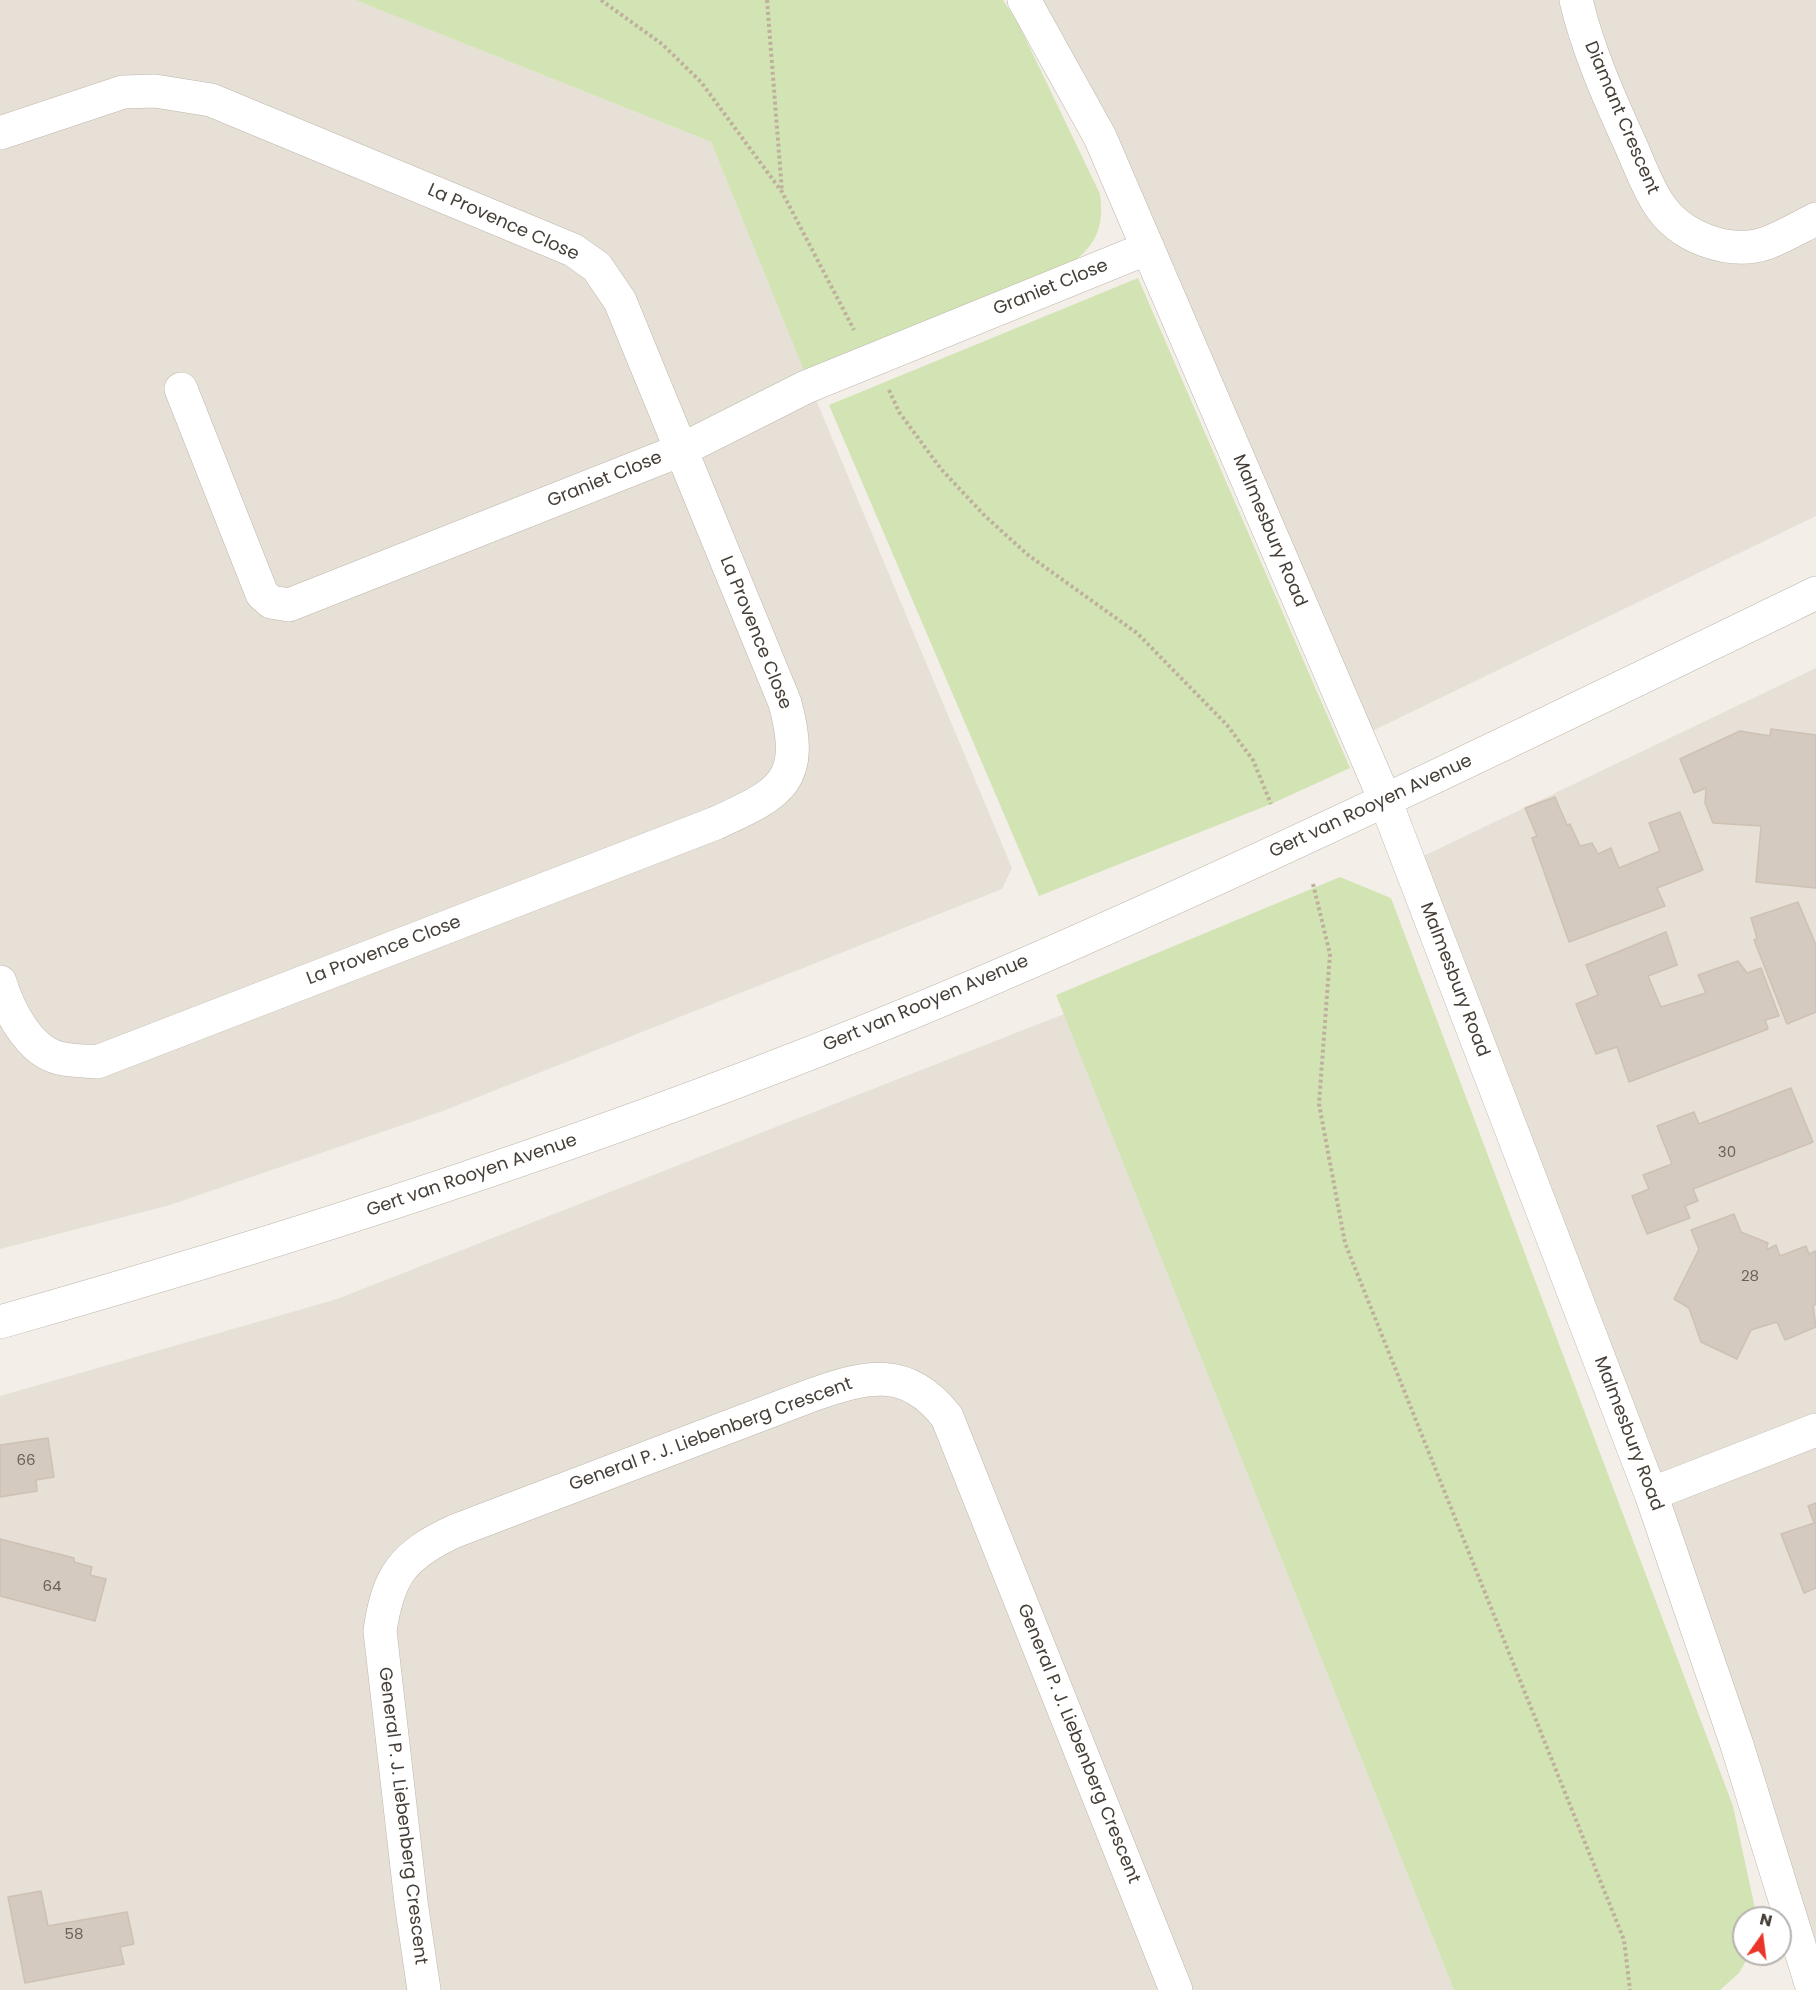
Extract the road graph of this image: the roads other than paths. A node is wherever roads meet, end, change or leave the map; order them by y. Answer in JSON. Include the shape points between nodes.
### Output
{"nodes":[{"id":1,"x":1024,"y":0,"type":"edge"},
{"id":2,"x":1576,"y":0,"type":"edge"},
{"id":3,"x":0,"y":133,"type":"edge"},
{"id":4,"x":1816,"y":219,"type":"edge"},
{"id":5,"x":1148,"y":248,"type":"junction"},
{"id":6,"x":182,"y":389,"type":"dead end"},
{"id":7,"x":681,"y":450,"type":"junction"},
{"id":8,"x":1816,"y":593,"type":"edge"},
{"id":9,"x":1385,"y":800,"type":"junction"},
{"id":10,"x":0,"y":982,"type":"edge"},
{"id":11,"x":0,"y":1322,"type":"edge"},
{"id":12,"x":1816,"y":1430,"type":"edge"},
{"id":13,"x":1651,"y":1494,"type":"junction"},
{"id":14,"x":424,"y":1990,"type":"edge"},
{"id":15,"x":1176,"y":1990,"type":"edge"},
{"id":16,"x":1815,"y":1990,"type":"edge"}],
"edges":[{"from":1,"to":5,"type":"street","name":"Malmesbury Road","via":[[1100,137]]},
{"from":2,"to":4,"type":"street","name":"Diamant Crescent","via":[[1613,107],[1658,203],[1672,220],[1706,241],[1746,246],[1766,243]]},
{"from":3,"to":7,"type":"street","name":"La Provence Close","via":[[123,92],[155,91],[212,100],[573,250],[597,267],[620,301]]},
{"from":5,"to":7,"type":"street","name":"Graniet Close","via":[[806,387]]},
{"from":5,"to":9,"type":"street","name":"Malmesbury Road"},
{"from":6,"to":7,"type":"street","name":"Graniet Close","via":[[262,594],[271,602],[289,605]]},
{"from":7,"to":10,"type":"street","name":"La Provence Close","via":[[785,703],[792,730],[790,773],[762,802],[705,828],[97,1062],[58,1058],[40,1050],[24,1030]]},
{"from":8,"to":9,"type":"street","name":"Gert van Rooyen Avenue"},
{"from":9,"to":11,"type":"street","name":"Gert van Rooyen Avenue","via":[[976,985],[660,1110],[308,1232]]},
{"from":9,"to":13,"type":"street","name":"Malmesbury Road"},
{"from":12,"to":13,"type":"street"},
{"from":13,"to":16,"type":"street","name":"Malmesbury Road"},
{"from":14,"to":15,"type":"street","name":"General P. J. Liebenberg Crescent","via":[[380,1631],[384,1603],[403,1565],[424,1545],[454,1531],[812,1395],[869,1378],[899,1380],[916,1388],[933,1400],[946,1417]]}]}
